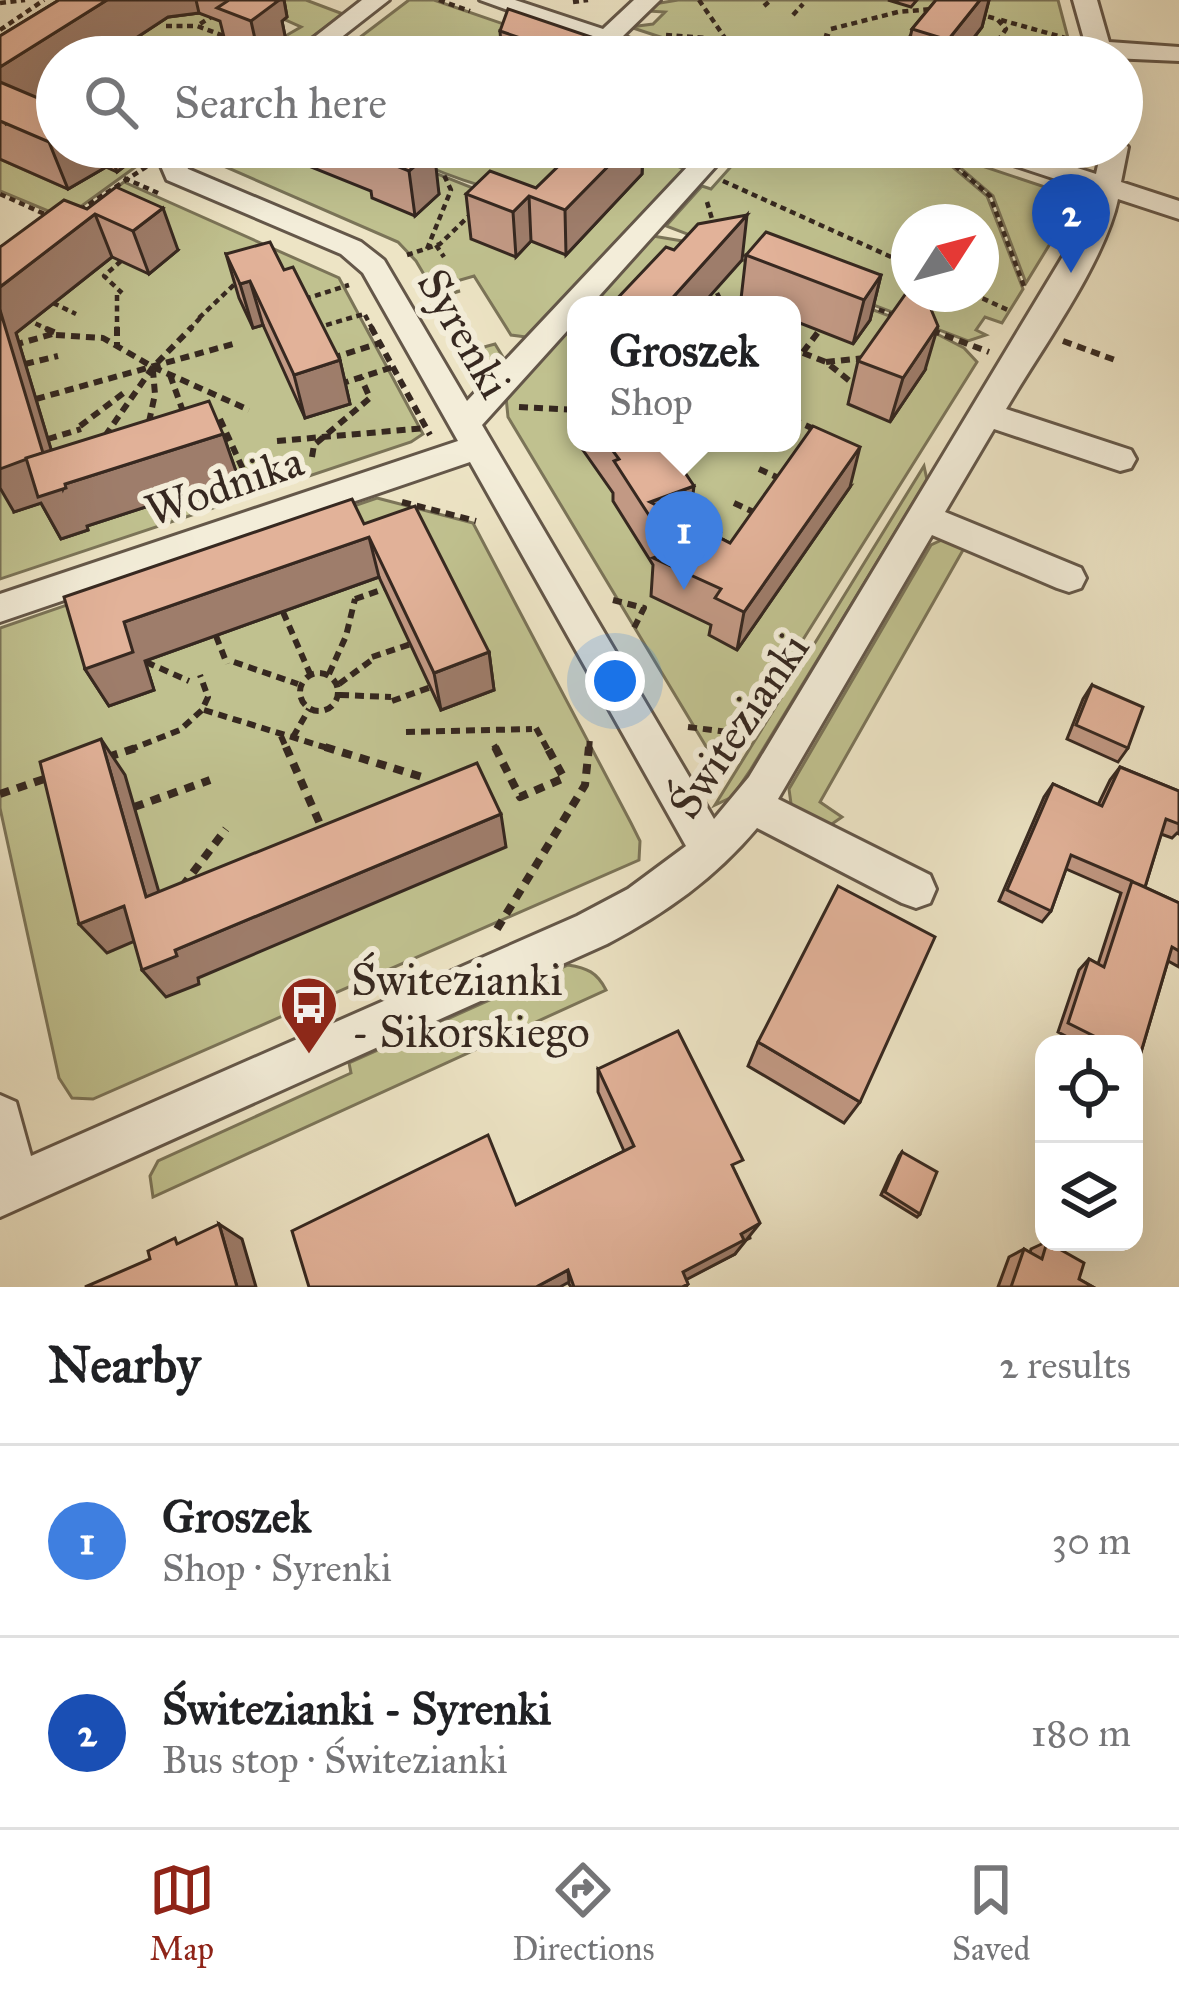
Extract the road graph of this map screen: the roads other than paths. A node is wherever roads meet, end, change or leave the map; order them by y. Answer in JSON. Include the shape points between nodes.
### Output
{"nodes":[{"id":1,"x":377,"y":0,"type":"edge"},
{"id":2,"x":492,"y":0,"type":"edge"},
{"id":3,"x":648,"y":0,"type":"edge"},
{"id":4,"x":1085,"y":0,"type":"edge"},
{"id":5,"x":330,"y":36,"type":"edge"},
{"id":6,"x":601,"y":36,"type":"edge"},
{"id":7,"x":609,"y":36,"type":"edge"},
{"id":8,"x":1092,"y":36,"type":"edge"},
{"id":9,"x":1143,"y":52,"type":"edge"},
{"id":10,"x":1179,"y":54,"type":"edge"},
{"id":11,"x":176,"y":168,"type":"edge"},
{"id":12,"x":700,"y":168,"type":"edge"},
{"id":13,"x":1052,"y":168,"type":"edge"},
{"id":14,"x":1112,"y":168,"type":"edge"},
{"id":15,"x":1109,"y":186,"type":"junction"},
{"id":16,"x":1179,"y":209,"type":"edge"},
{"id":17,"x":590,"y":296,"type":"edge"},
{"id":18,"x":567,"y":323,"type":"edge"},
{"id":19,"x":986,"y":414,"type":"junction"},
{"id":20,"x":471,"y":435,"type":"junction"},
{"id":21,"x":1120,"y":459,"type":"dead end"},
{"id":22,"x":925,"y":518,"type":"junction"},
{"id":23,"x":1069,"y":578,"type":"dead end"},
{"id":24,"x":0,"y":608,"type":"edge"},
{"id":25,"x":752,"y":805,"type":"junction"},
{"id":26,"x":712,"y":853,"type":"junction"},
{"id":27,"x":916,"y":889,"type":"dead end"},
{"id":28,"x":0,"y":1118,"type":"edge"},
{"id":29,"x":7,"y":1191,"type":"edge"}],
"edges":[{"from":1,"to":5,"type":"street"},
{"from":2,"to":6,"type":"street"},
{"from":3,"to":7,"type":"street"},
{"from":4,"to":8,"type":"street"},
{"from":9,"to":10,"type":"street"},
{"from":11,"to":20,"type":"street","name":"Syrenki","via":[[351,248],[374,267]]},
{"from":12,"to":17,"type":"street"},
{"from":13,"to":15,"type":"street"},
{"from":14,"to":15,"type":"street","name":"Świtezianki"},
{"from":15,"to":16,"type":"street"},
{"from":15,"to":19,"type":"street","name":"Świtezianki","via":[[1094,232]]},
{"from":18,"to":20,"type":"street"},
{"from":19,"to":21,"type":"street"},
{"from":19,"to":22,"type":"street","name":"Świtezianki"},
{"from":20,"to":24,"type":"street","name":"Wodnika"},
{"from":20,"to":26,"type":"street","name":"Syrenki"},
{"from":22,"to":23,"type":"street"},
{"from":22,"to":25,"type":"street","name":"Świtezianki"},
{"from":25,"to":26,"type":"street","name":"Świtezianki"},
{"from":25,"to":27,"type":"street"},
{"from":26,"to":29,"type":"street","name":"Świtezianki","via":[[660,894],[592,930]]},
{"from":28,"to":29,"type":"street"}]}
